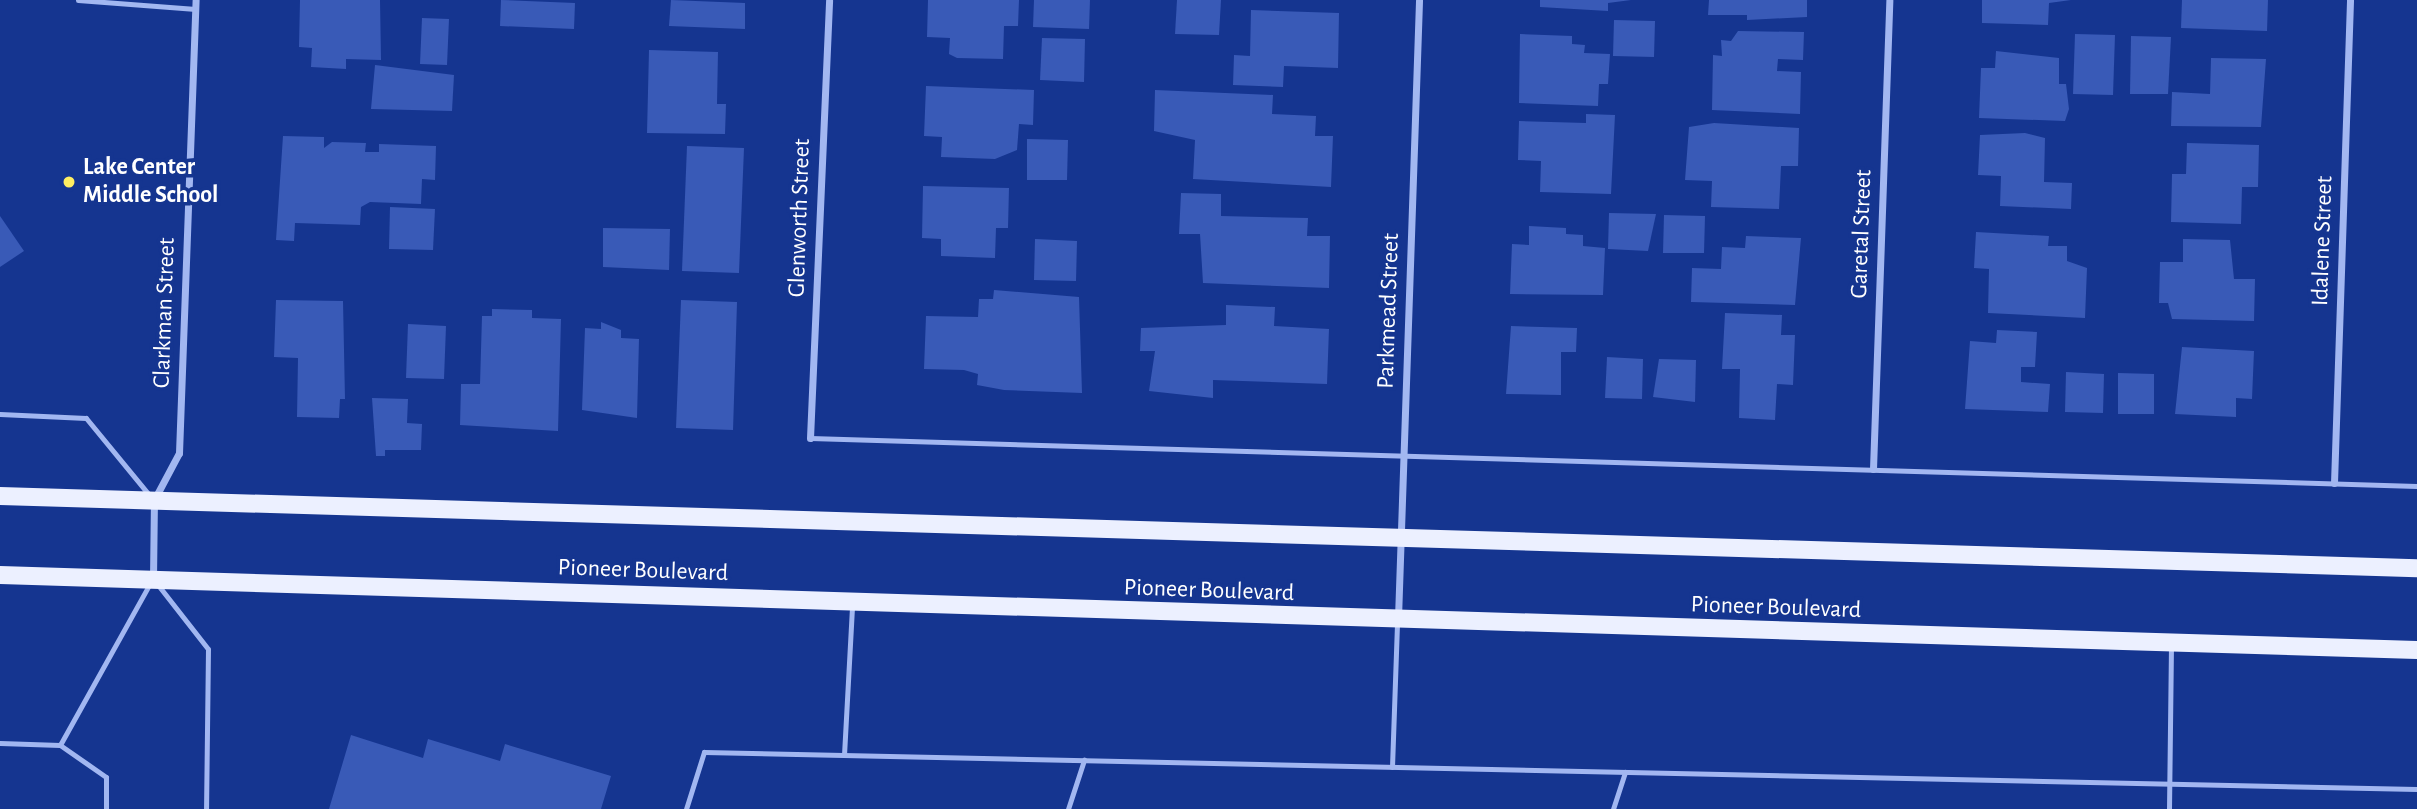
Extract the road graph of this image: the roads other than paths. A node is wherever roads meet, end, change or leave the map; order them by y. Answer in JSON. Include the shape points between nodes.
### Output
{"nodes":[{"id":1,"x":78,"y":0,"type":"edge"},
{"id":2,"x":829,"y":0,"type":"edge"},
{"id":3,"x":1419,"y":0,"type":"edge"},
{"id":4,"x":1889,"y":0,"type":"edge"},
{"id":5,"x":2350,"y":0,"type":"edge"},
{"id":6,"x":196,"y":4,"type":"edge"},
{"id":7,"x":0,"y":414,"type":"edge"},
{"id":8,"x":810,"y":438,"type":"joint"},
{"id":9,"x":1404,"y":455,"type":"junction"},
{"id":10,"x":1873,"y":469,"type":"junction"},
{"id":11,"x":2334,"y":483,"type":"junction"},
{"id":12,"x":2417,"y":486,"type":"edge"},
{"id":13,"x":0,"y":496,"type":"edge"},
{"id":14,"x":154,"y":500,"type":"junction"},
{"id":15,"x":1402,"y":537,"type":"junction"},
{"id":16,"x":2417,"y":568,"type":"edge"},
{"id":17,"x":0,"y":575,"type":"edge"},
{"id":18,"x":153,"y":579,"type":"junction"},
{"id":19,"x":853,"y":603,"type":"junction"},
{"id":20,"x":1398,"y":622,"type":"junction"},
{"id":21,"x":2171,"y":644,"type":"junction"},
{"id":22,"x":2417,"y":650,"type":"edge"},
{"id":23,"x":0,"y":743,"type":"edge"},
{"id":24,"x":60,"y":745,"type":"junction"},
{"id":25,"x":844,"y":755,"type":"junction"},
{"id":26,"x":1084,"y":760,"type":"junction"},
{"id":27,"x":1392,"y":767,"type":"junction"},
{"id":28,"x":1625,"y":772,"type":"junction"},
{"id":29,"x":2169,"y":784,"type":"junction"},
{"id":30,"x":2417,"y":789,"type":"edge"},
{"id":31,"x":106,"y":809,"type":"edge"},
{"id":32,"x":206,"y":809,"type":"edge"},
{"id":33,"x":686,"y":809,"type":"edge"},
{"id":34,"x":1068,"y":809,"type":"edge"},
{"id":35,"x":1613,"y":809,"type":"edge"},
{"id":36,"x":2169,"y":809,"type":"edge"}],
"edges":[{"from":1,"to":6,"type":"lane"},
{"from":2,"to":8,"type":"street","name":"Glenworth Street"},
{"from":3,"to":9,"type":"street","name":"Parkmead Street"},
{"from":4,"to":10,"type":"street","name":"Garetal Street"},
{"from":5,"to":11,"type":"street","name":"Idalene Street"},
{"from":6,"to":14,"type":"street","name":"Clarkman Street","via":[[179,453]]},
{"from":7,"to":14,"type":"lane","via":[[86,418]]},
{"from":8,"to":9,"type":"lane"},
{"from":9,"to":10,"type":"lane"},
{"from":9,"to":15,"type":"street","name":"Parkmead Street"},
{"from":10,"to":11,"type":"lane"},
{"from":11,"to":12,"type":"lane"},
{"from":13,"to":14,"type":"main road"},
{"from":14,"to":15,"type":"main road"},
{"from":14,"to":18,"type":"street","name":"Clarkman Street"},
{"from":15,"to":16,"type":"main road"},
{"from":15,"to":20,"type":"street","name":"Parkmead Street"},
{"from":17,"to":18,"type":"main road","name":"Pioneer Boulevard"},
{"from":18,"to":19,"type":"main road","name":"Pioneer Boulevard"},
{"from":18,"to":24,"type":"lane"},
{"from":18,"to":32,"type":"lane","via":[[208,649]]},
{"from":19,"to":20,"type":"main road","name":"Pioneer Boulevard"},
{"from":19,"to":25,"type":"lane"},
{"from":20,"to":21,"type":"main road","name":"Pioneer Boulevard"},
{"from":20,"to":27,"type":"lane"},
{"from":21,"to":22,"type":"main road","name":"Pioneer Boulevard"},
{"from":21,"to":29,"type":"lane"},
{"from":23,"to":24,"type":"lane"},
{"from":24,"to":31,"type":"lane","via":[[106,777]]},
{"from":25,"to":26,"type":"lane"},
{"from":25,"to":33,"type":"lane","via":[[704,752]]},
{"from":26,"to":27,"type":"lane"},
{"from":26,"to":34,"type":"lane"},
{"from":27,"to":28,"type":"lane"},
{"from":28,"to":29,"type":"lane"},
{"from":28,"to":35,"type":"lane"},
{"from":29,"to":30,"type":"lane"},
{"from":29,"to":36,"type":"lane"}]}
